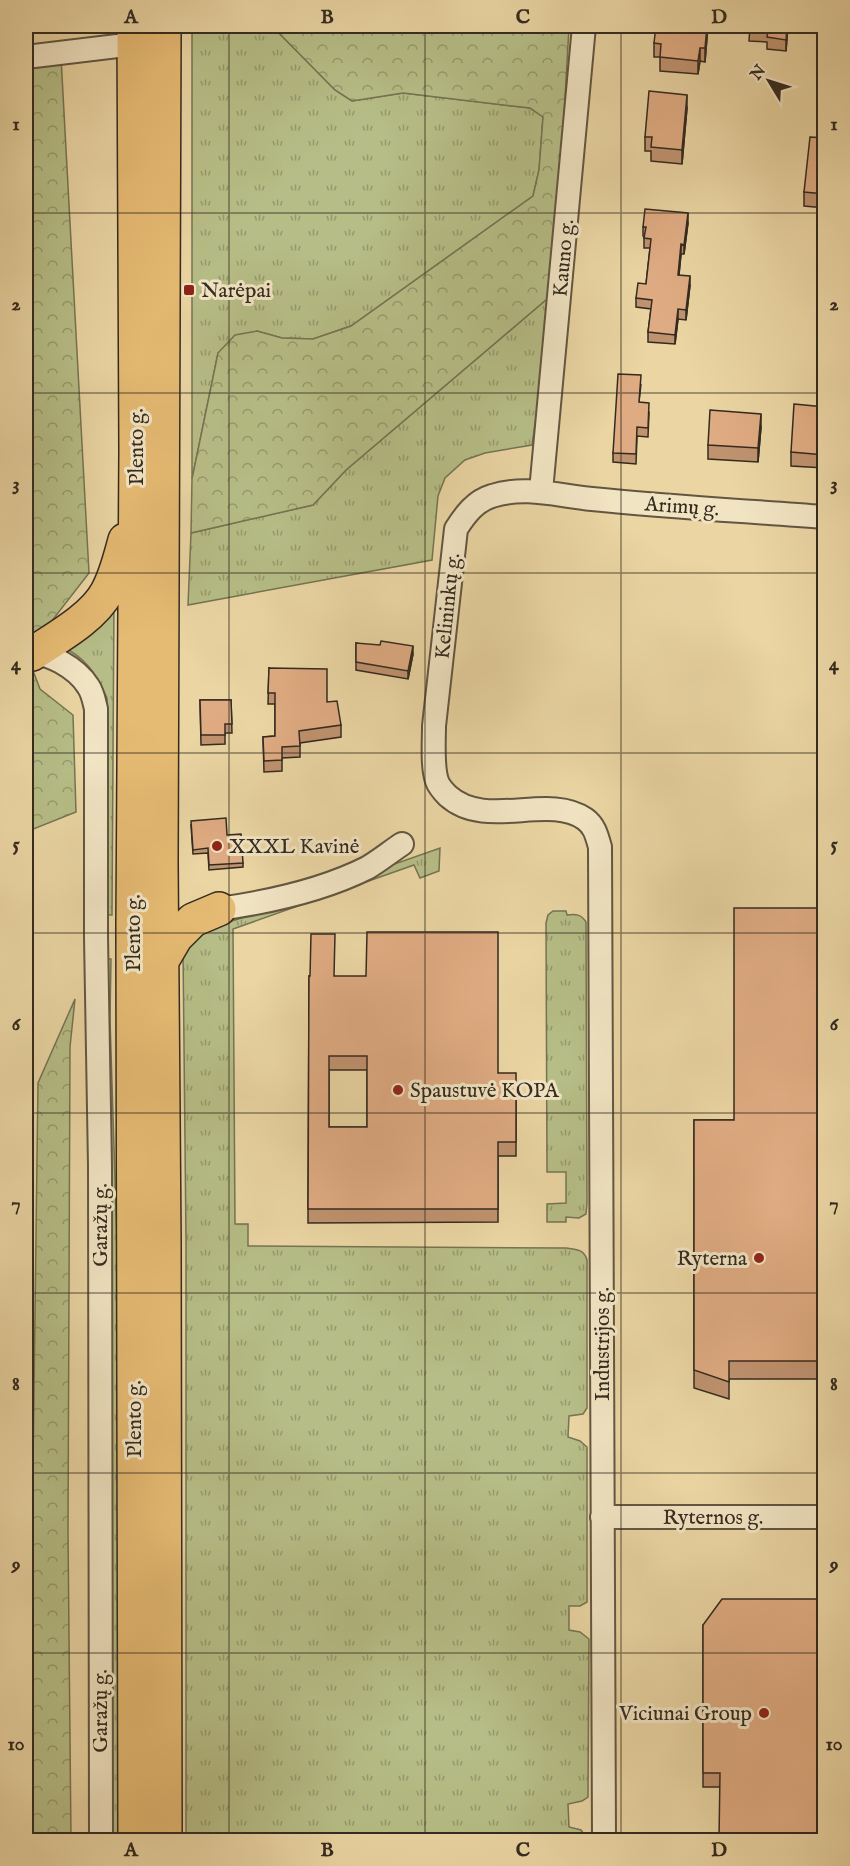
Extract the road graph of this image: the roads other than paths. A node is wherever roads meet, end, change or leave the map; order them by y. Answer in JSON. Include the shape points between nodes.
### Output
{"nodes":[{"id":1,"x":164,"y":26,"type":"edge"},
{"id":2,"x":584,"y":26,"type":"edge"},
{"id":3,"x":134,"y":35,"type":"edge"},
{"id":4,"x":26,"y":57,"type":"edge"},
{"id":5,"x":541,"y":491,"type":"junction"},
{"id":6,"x":136,"y":504,"type":"junction"},
{"id":7,"x":825,"y":517,"type":"edge"},
{"id":8,"x":29,"y":655,"type":"edge"},
{"id":9,"x":402,"y":844,"type":"dead end"},
{"id":10,"x":600,"y":847,"type":"joint"},
{"id":11,"x":161,"y":863,"type":"junction"},
{"id":12,"x":219,"y":909,"type":"junction"},
{"id":13,"x":162,"y":961,"type":"junction"},
{"id":14,"x":602,"y":1516,"type":"junction"},
{"id":15,"x":825,"y":1517,"type":"edge"},
{"id":16,"x":100,"y":1840,"type":"edge"},
{"id":17,"x":135,"y":1840,"type":"edge"},
{"id":18,"x":165,"y":1840,"type":"edge"},
{"id":19,"x":604,"y":1840,"type":"edge"}],
"edges":[{"from":1,"to":11,"type":"highway","name":"Plento g."},
{"from":2,"to":5,"type":"street","name":"Kauno g."},
{"from":3,"to":4,"type":"street"},
{"from":3,"to":6,"type":"highway","name":"Plento g."},
{"from":5,"to":7,"type":"street","name":"Arimų g.","via":[[589,499]]},
{"from":5,"to":10,"type":"street","name":"Kelininkų g.","via":[[491,496],[478,502],[456,529],[434,726],[437,782],[452,800],[465,807],[573,813],[591,824]]},
{"from":6,"to":8,"type":"highway","via":[[106,595],[89,614]]},
{"from":6,"to":17,"type":"highway","name":"Plento g."},
{"from":8,"to":16,"type":"street","name":"Garažų g.","via":[[52,657],[75,671],[89,687],[96,709]]},
{"from":9,"to":12,"type":"street","via":[[368,867],[335,882],[260,904]]},
{"from":10,"to":14,"type":"street","name":"Industrijos g."},
{"from":11,"to":12,"type":"highway","via":[[192,898]]},
{"from":11,"to":13,"type":"highway","name":"Plento g."},
{"from":12,"to":13,"type":"highway","via":[[193,920],[176,937]]},
{"from":13,"to":18,"type":"highway","name":"Plento g."},
{"from":14,"to":15,"type":"street","name":"Ryternos g."},
{"from":14,"to":19,"type":"street","name":"Industrijos g."}]}
